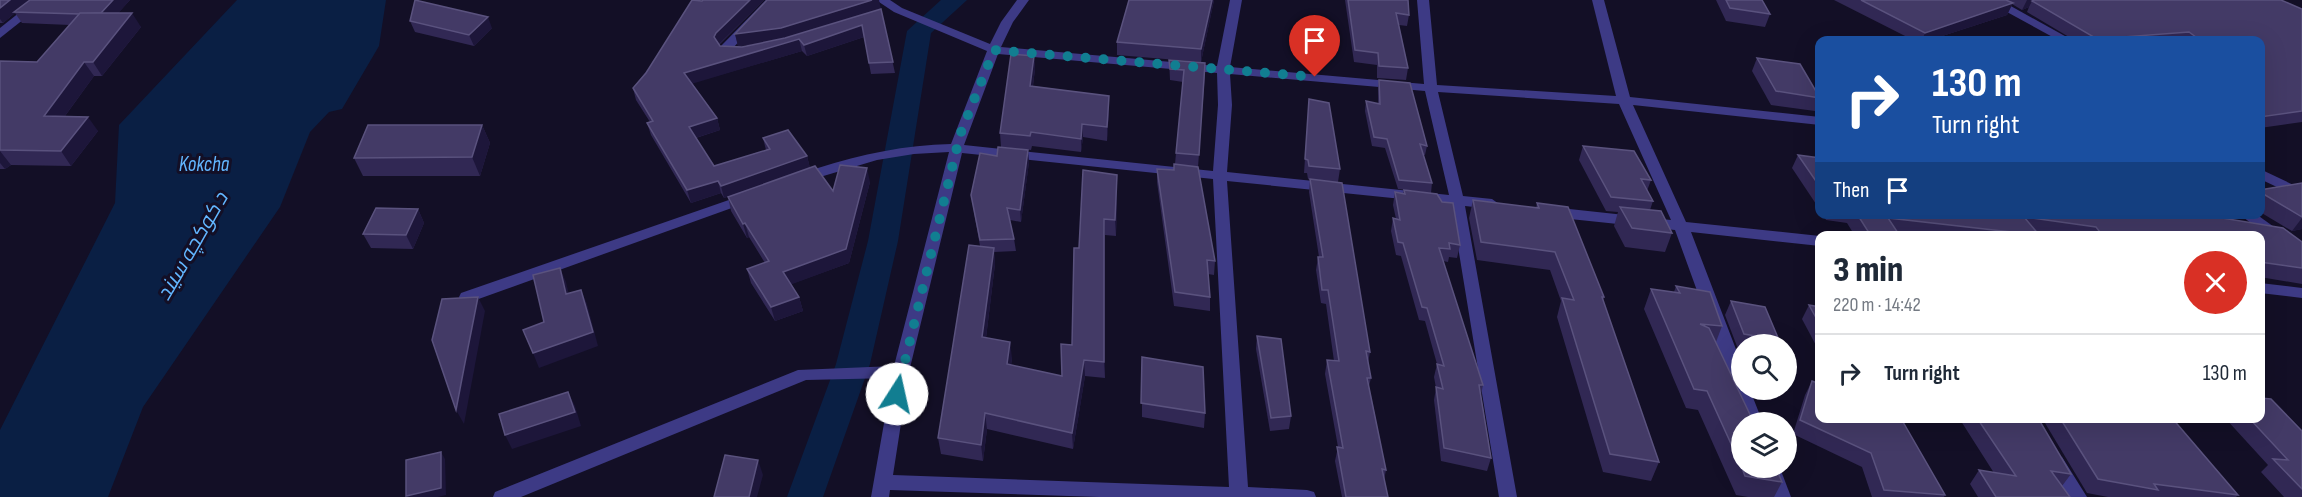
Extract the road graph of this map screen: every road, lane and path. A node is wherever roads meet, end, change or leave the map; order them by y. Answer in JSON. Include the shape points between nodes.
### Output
{"nodes":[{"id":1,"x":42,"y":0,"type":"edge"},
{"id":2,"x":772,"y":0,"type":"edge"},
{"id":3,"x":882,"y":0,"type":"edge"},
{"id":4,"x":1023,"y":0,"type":"edge"},
{"id":5,"x":1236,"y":0,"type":"edge"},
{"id":6,"x":1423,"y":0,"type":"edge"},
{"id":7,"x":1598,"y":0,"type":"edge"},
{"id":8,"x":1991,"y":0,"type":"edge"},
{"id":9,"x":898,"y":10,"type":"junction"},
{"id":10,"x":877,"y":16,"type":"edge"},
{"id":11,"x":0,"y":34,"type":"edge"},
{"id":12,"x":2058,"y":36,"type":"edge"},
{"id":13,"x":758,"y":50,"type":"edge"},
{"id":14,"x":994,"y":50,"type":"junction"},
{"id":15,"x":1223,"y":69,"type":"junction"},
{"id":16,"x":1431,"y":88,"type":"junction"},
{"id":17,"x":1624,"y":100,"type":"junction"},
{"id":18,"x":1815,"y":120,"type":"edge"},
{"id":19,"x":957,"y":148,"type":"junction"},
{"id":20,"x":2265,"y":175,"type":"edge"},
{"id":21,"x":1220,"y":177,"type":"junction"},
{"id":22,"x":783,"y":185,"type":"edge"},
{"id":23,"x":760,"y":193,"type":"edge"},
{"id":24,"x":2302,"y":195,"type":"edge"},
{"id":25,"x":1457,"y":200,"type":"junction"},
{"id":26,"x":1502,"y":206,"type":"edge"},
{"id":27,"x":1536,"y":210,"type":"edge"},
{"id":28,"x":2253,"y":219,"type":"edge"},
{"id":29,"x":1681,"y":226,"type":"junction"},
{"id":30,"x":1815,"y":240,"type":"edge"},
{"id":31,"x":2302,"y":254,"type":"edge"},
{"id":32,"x":2265,"y":289,"type":"edge"},
{"id":33,"x":2302,"y":293,"type":"edge"},
{"id":34,"x":467,"y":297,"type":"edge"},
{"id":35,"x":1731,"y":360,"type":"edge"},
{"id":36,"x":901,"y":372,"type":"junction"},
{"id":37,"x":2048,"y":448,"type":"edge"},
{"id":38,"x":1775,"y":478,"type":"edge"},
{"id":39,"x":881,"y":489,"type":"edge"},
{"id":40,"x":1239,"y":496,"type":"edge"},
{"id":41,"x":502,"y":497,"type":"edge"},
{"id":42,"x":1307,"y":497,"type":"edge"},
{"id":43,"x":1508,"y":497,"type":"edge"},
{"id":44,"x":1782,"y":497,"type":"edge"},
{"id":45,"x":2078,"y":497,"type":"edge"}],
"edges":[{"from":1,"to":11,"type":"street"},
{"from":2,"to":13,"type":"street","via":[[725,48],[737,54]]},
{"from":3,"to":9,"type":"street"},
{"from":4,"to":14,"type":"street"},
{"from":5,"to":15,"type":"street"},
{"from":6,"to":16,"type":"street"},
{"from":7,"to":17,"type":"street"},
{"from":8,"to":12,"type":"street"},
{"from":9,"to":10,"type":"street"},
{"from":9,"to":14,"type":"street"},
{"from":14,"to":15,"type":"street"},
{"from":14,"to":19,"type":"street"},
{"from":15,"to":16,"type":"street"},
{"from":15,"to":21,"type":"street"},
{"from":16,"to":17,"type":"street"},
{"from":16,"to":25,"type":"street"},
{"from":17,"to":18,"type":"street"},
{"from":17,"to":29,"type":"street"},
{"from":19,"to":21,"type":"street"},
{"from":19,"to":22,"type":"street","via":[[916,148],[862,157]]},
{"from":19,"to":36,"type":"street"},
{"from":20,"to":24,"type":"street"},
{"from":21,"to":25,"type":"street"},
{"from":21,"to":40,"type":"street"},
{"from":23,"to":34,"type":"street"},
{"from":25,"to":26,"type":"street"},
{"from":25,"to":43,"type":"street"},
{"from":27,"to":29,"type":"street"},
{"from":28,"to":31,"type":"street"},
{"from":29,"to":30,"type":"street"},
{"from":29,"to":35,"type":"street"},
{"from":32,"to":33,"type":"street"},
{"from":36,"to":39,"type":"street"},
{"from":36,"to":41,"type":"street","via":[[804,374]]},
{"from":37,"to":45,"type":"street"},
{"from":38,"to":44,"type":"street"},
{"from":39,"to":40,"type":"street"},
{"from":40,"to":42,"type":"street"}]}
